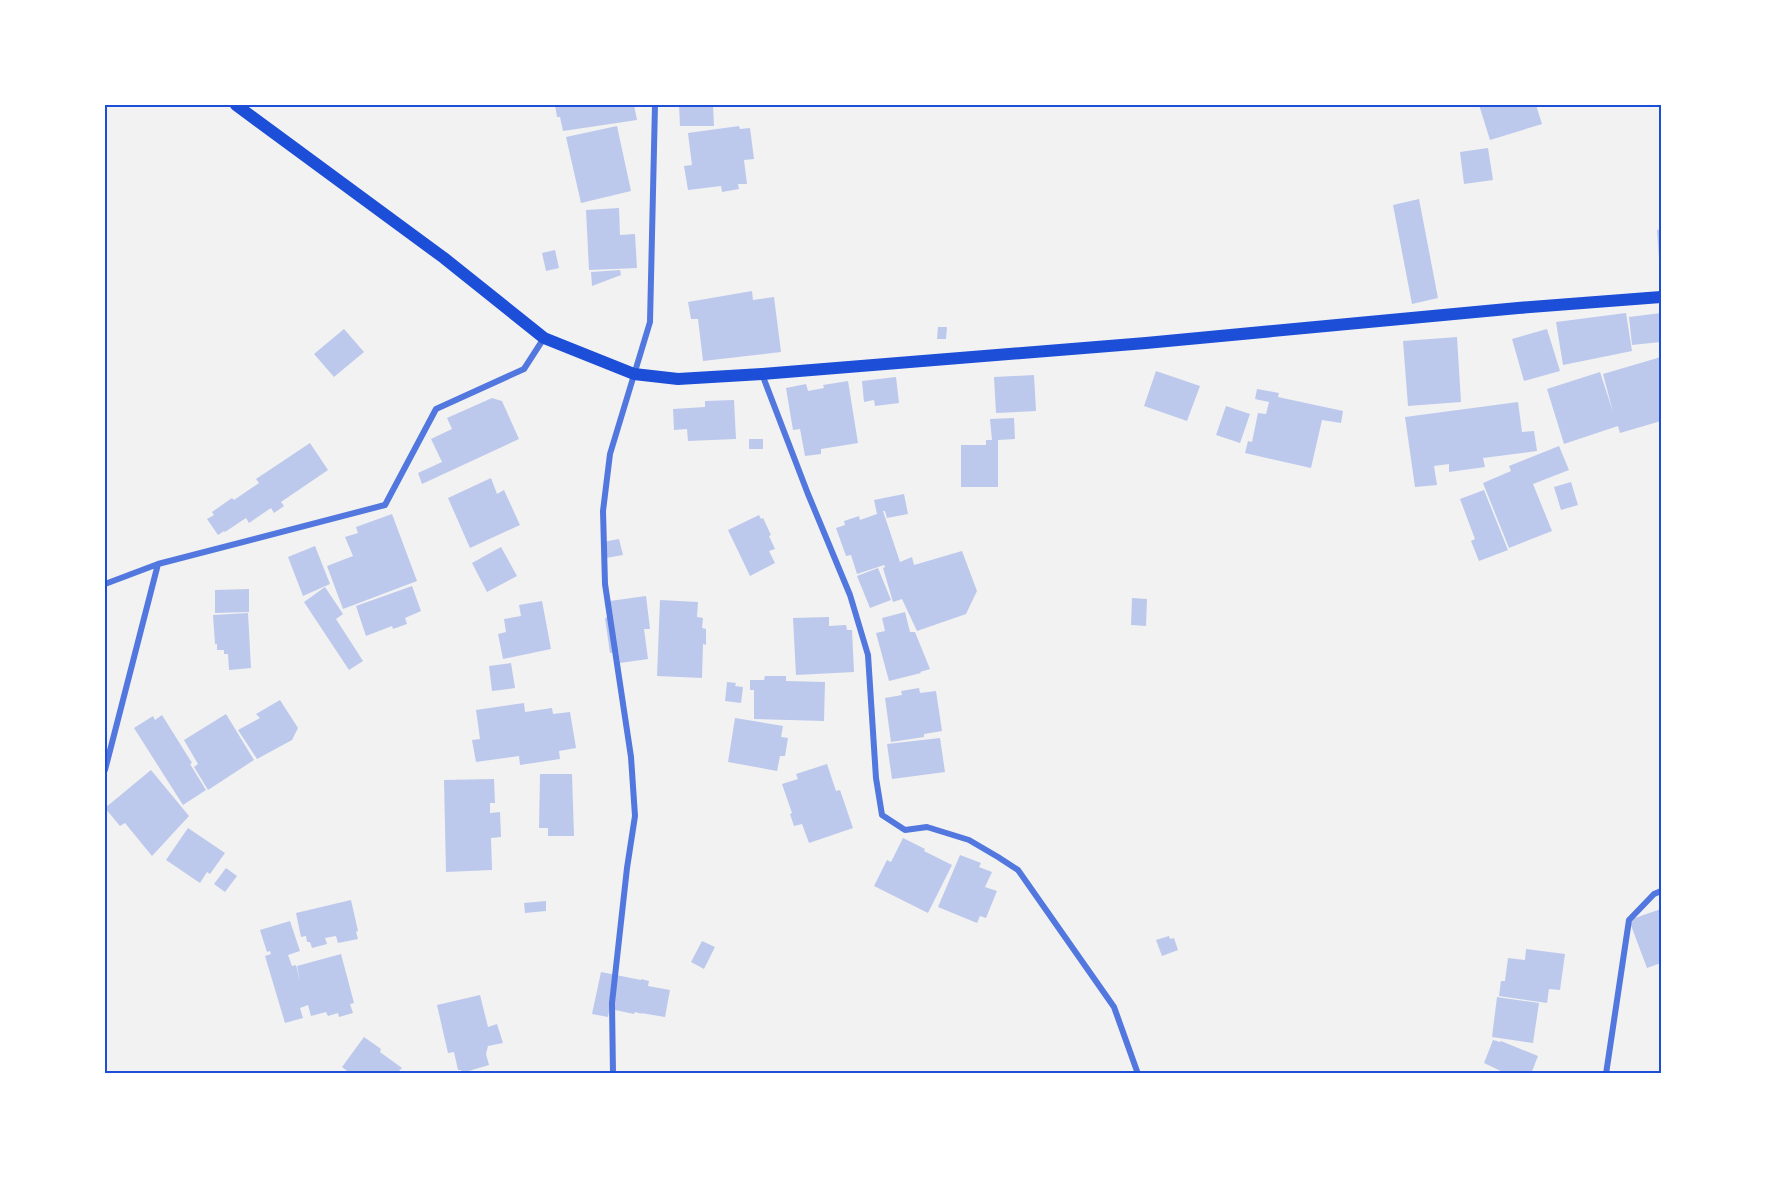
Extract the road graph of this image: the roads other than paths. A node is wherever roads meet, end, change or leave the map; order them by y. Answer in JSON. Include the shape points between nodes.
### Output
{"nodes":[{"id":1,"x":236,"y":105,"type":"edge"},
{"id":2,"x":655,"y":105,"type":"edge"},
{"id":3,"x":1661,"y":297,"type":"edge"},
{"id":4,"x":544,"y":338,"type":"junction"},
{"id":5,"x":634,"y":374,"type":"junction"},
{"id":6,"x":762,"y":374,"type":"junction"},
{"id":7,"x":158,"y":564,"type":"junction"},
{"id":8,"x":105,"y":585,"type":"edge"},
{"id":9,"x":105,"y":770,"type":"edge"},
{"id":10,"x":1661,"y":891,"type":"edge"},
{"id":11,"x":612,"y":1074,"type":"edge"},
{"id":12,"x":1138,"y":1074,"type":"edge"},
{"id":13,"x":1606,"y":1074,"type":"edge"}],
"edges":[{"from":1,"to":4,"type":"main road","via":[[444,258]]},
{"from":2,"to":5,"type":"street","via":[[650,322]]},
{"from":3,"to":6,"type":"main road"},
{"from":4,"to":5,"type":"main road"},
{"from":4,"to":7,"type":"street","via":[[524,369],[436,409],[385,506]]},
{"from":5,"to":6,"type":"main road","via":[[678,379]]},
{"from":5,"to":11,"type":"street","via":[[610,454],[603,511],[605,584],[631,758],[635,816],[612,1003]]},
{"from":6,"to":12,"type":"street","via":[[850,595],[868,655],[882,815],[905,830],[927,827],[969,840],[1018,870],[1114,1007]]},
{"from":7,"to":8,"type":"street"},
{"from":7,"to":9,"type":"street"},
{"from":10,"to":13,"type":"street","via":[[1629,920]]}]}
